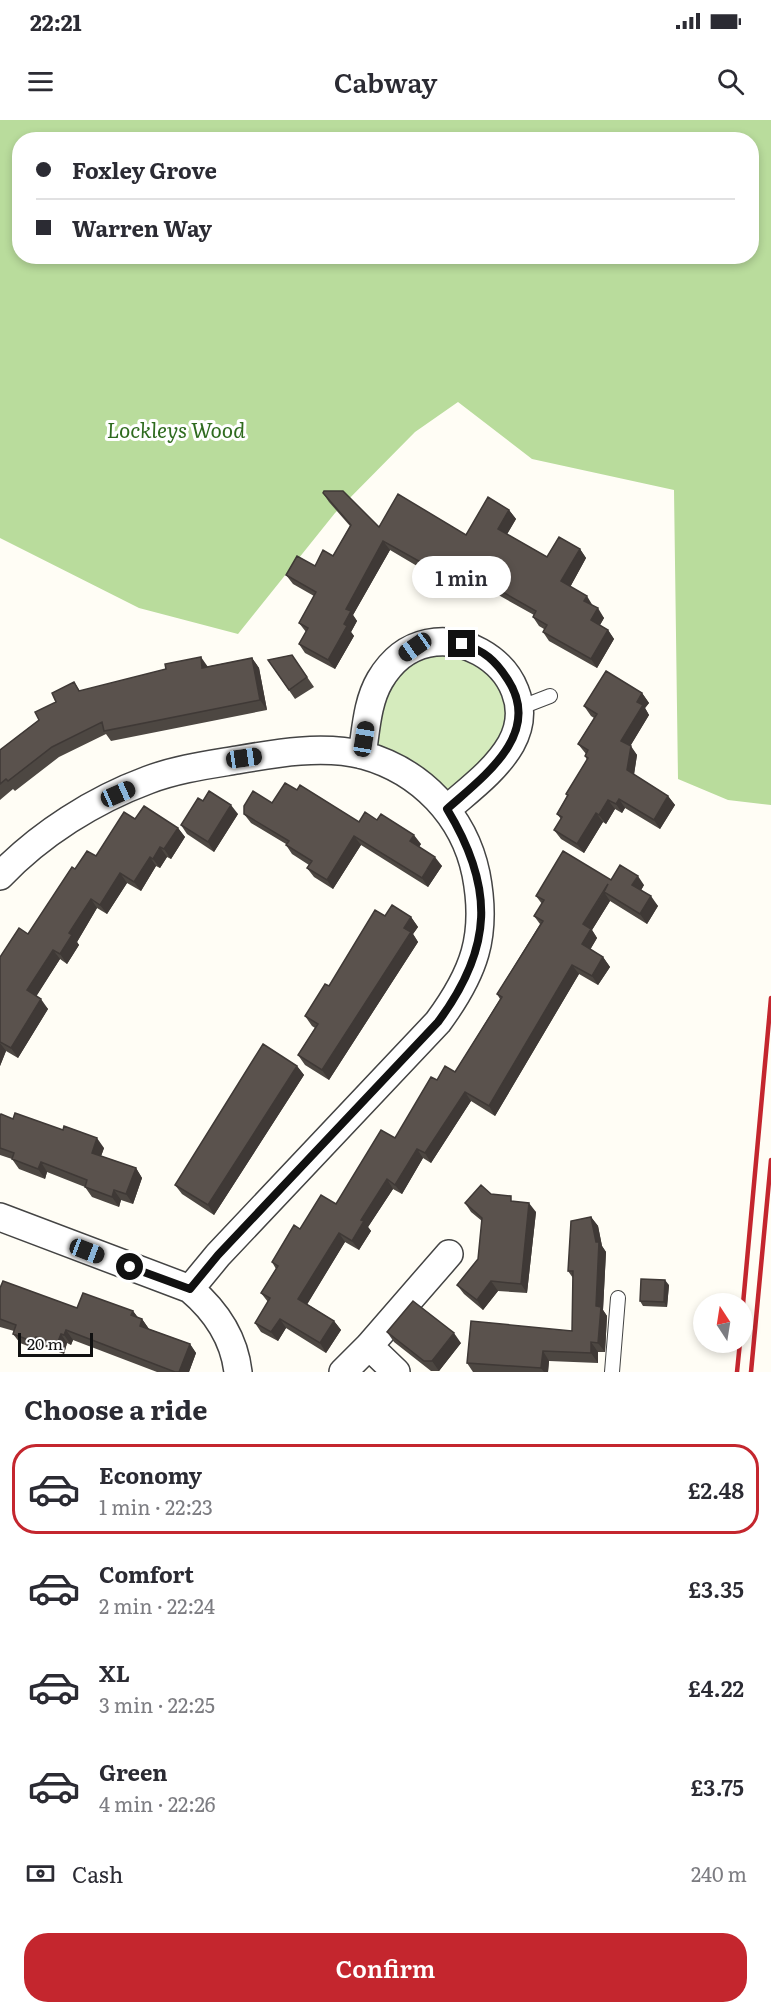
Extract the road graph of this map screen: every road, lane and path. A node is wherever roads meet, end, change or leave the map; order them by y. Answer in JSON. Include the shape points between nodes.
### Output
{"nodes":[{"id":1,"x":550,"y":696,"type":"dead end"},
{"id":2,"x":519,"y":708,"type":"junction"},
{"id":3,"x":362,"y":755,"type":"junction"},
{"id":4,"x":447,"y":809,"type":"junction"},
{"id":5,"x":0,"y":876,"type":"edge"},
{"id":6,"x":0,"y":1217,"type":"edge"},
{"id":7,"x":449,"y":1254,"type":"dead end"},
{"id":8,"x":190,"y":1289,"type":"junction"},
{"id":9,"x":618,"y":1298,"type":"dead end"},
{"id":10,"x":369,"y":1346,"type":"junction"},
{"id":11,"x":238,"y":1372,"type":"edge"},
{"id":12,"x":343,"y":1372,"type":"edge"},
{"id":13,"x":396,"y":1372,"type":"edge"},
{"id":14,"x":612,"y":1372,"type":"edge"}],
"edges":[{"from":1,"to":2,"type":"lane"},
{"from":2,"to":3,"type":"street","via":[[512,685],[481,650],[439,640],[415,647],[394,661],[380,680],[369,707]]},
{"from":2,"to":4,"type":"street","via":[[512,743],[494,768]]},
{"from":3,"to":4,"type":"street","via":[[408,775]]},
{"from":3,"to":5,"type":"street","via":[[302,751],[188,768],[147,780],[55,828]]},
{"from":4,"to":8,"type":"street","via":[[463,835],[474,866],[481,917],[479,945],[458,996]]},
{"from":6,"to":8,"type":"street"},
{"from":7,"to":10,"type":"street"},
{"from":8,"to":11,"type":"street","via":[[210,1306],[223,1325]]},
{"from":9,"to":14,"type":"lane"},
{"from":10,"to":12,"type":"street"},
{"from":10,"to":13,"type":"street"}]}
